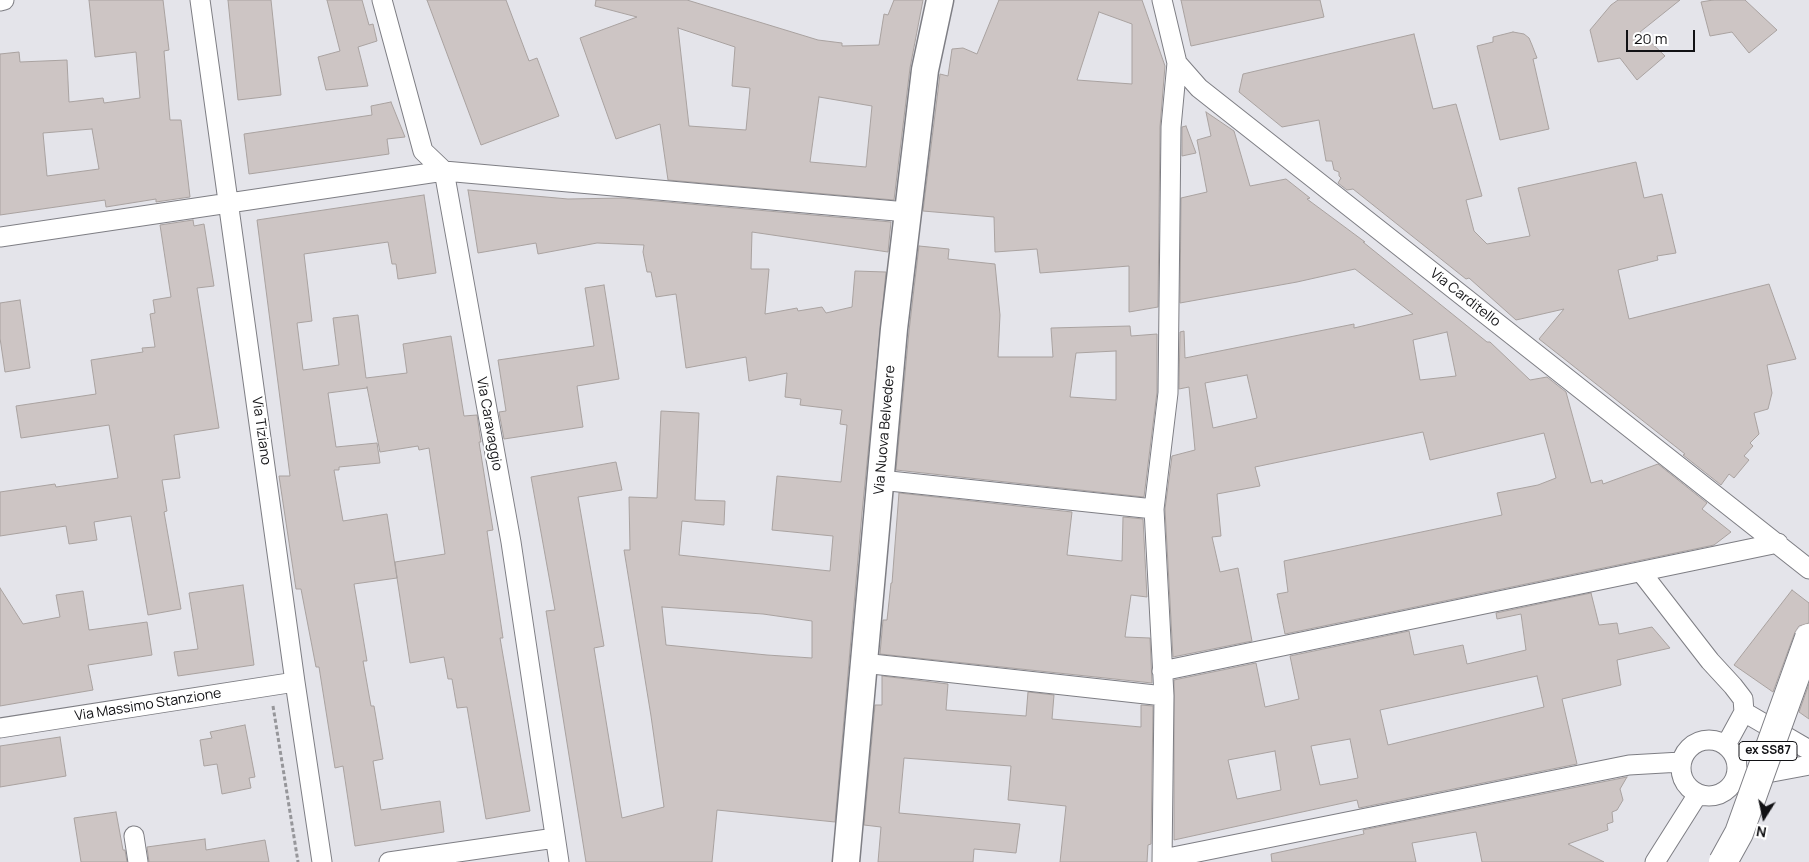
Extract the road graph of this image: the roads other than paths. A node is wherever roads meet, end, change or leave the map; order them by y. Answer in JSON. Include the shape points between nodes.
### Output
{"nodes":[{"id":1,"x":4,"y":0,"type":"edge"},
{"id":2,"x":200,"y":0,"type":"edge"},
{"id":3,"x":382,"y":0,"type":"edge"},
{"id":4,"x":940,"y":0,"type":"edge"},
{"id":5,"x":1162,"y":0,"type":"edge"},
{"id":6,"x":0,"y":1,"type":"edge"},
{"id":7,"x":1177,"y":63,"type":"junction"},
{"id":8,"x":444,"y":171,"type":"junction"},
{"id":9,"x":230,"y":203,"type":"junction"},
{"id":10,"x":907,"y":212,"type":"junction"},
{"id":11,"x":0,"y":237,"type":"edge"},
{"id":12,"x":880,"y":480,"type":"junction"},
{"id":13,"x":1154,"y":510,"type":"junction"},
{"id":14,"x":1778,"y":543,"type":"junction"},
{"id":15,"x":1809,"y":568,"type":"edge"},
{"id":16,"x":1641,"y":572,"type":"junction"},
{"id":17,"x":1809,"y":638,"type":"edge"},
{"id":18,"x":863,"y":664,"type":"junction"},
{"id":19,"x":1162,"y":671,"type":"junction"},
{"id":20,"x":295,"y":682,"type":"junction"},
{"id":21,"x":1164,"y":696,"type":"junction"},
{"id":22,"x":1744,"y":712,"type":"junction"},
{"id":23,"x":0,"y":728,"type":"edge"},
{"id":24,"x":1726,"y":744,"type":"junction"},
{"id":25,"x":1809,"y":750,"type":"edge"},
{"id":26,"x":1681,"y":762,"type":"junction"},
{"id":27,"x":1809,"y":765,"type":"edge"},
{"id":28,"x":1735,"y":780,"type":"junction"},
{"id":29,"x":1698,"y":794,"type":"junction"},
{"id":30,"x":134,"y":836,"type":"dead end"},
{"id":31,"x":555,"y":838,"type":"junction"},
{"id":32,"x":1162,"y":861,"type":"edge"},
{"id":33,"x":138,"y":862,"type":"edge"},
{"id":34,"x":322,"y":862,"type":"edge"},
{"id":35,"x":389,"y":862,"type":"edge"},
{"id":36,"x":558,"y":862,"type":"edge"},
{"id":37,"x":846,"y":862,"type":"edge"},
{"id":38,"x":1656,"y":862,"type":"edge"},
{"id":39,"x":1723,"y":862,"type":"edge"}],
"edges":[{"from":1,"to":6,"type":"street"},
{"from":2,"to":9,"type":"street","name":"Via Tiziano"},
{"from":3,"to":8,"type":"street","via":[[423,151]]},
{"from":4,"to":10,"type":"street","name":"Via Nuova Belvedere","via":[[925,70]]},
{"from":5,"to":7,"type":"street","name":"Via Carditello"},
{"from":7,"to":13,"type":"street","via":[[1172,128],[1168,393]]},
{"from":7,"to":14,"type":"street","name":"Via Carditello","via":[[1200,88],[1240,121]]},
{"from":8,"to":9,"type":"street"},
{"from":8,"to":10,"type":"street"},
{"from":8,"to":31,"type":"street","name":"Via Caravaggio","via":[[511,542]]},
{"from":9,"to":11,"type":"street"},
{"from":9,"to":20,"type":"street","name":"Via Tiziano"},
{"from":10,"to":12,"type":"street","name":"Via Nuova Belvedere"},
{"from":12,"to":13,"type":"street"},
{"from":12,"to":18,"type":"street","name":"Via Nuova Belvedere"},
{"from":13,"to":19,"type":"street"},
{"from":14,"to":15,"type":"street","name":"Via Carditello"},
{"from":14,"to":16,"type":"street"},
{"from":16,"to":19,"type":"street"},
{"from":16,"to":22,"type":"street","via":[[1733,686],[1742,699]]},
{"from":17,"to":39,"type":"highway","number":"ex SS87","bridge":true,"via":[[1739,833]]},
{"from":18,"to":21,"type":"street"},
{"from":18,"to":37,"type":"street","name":"Via Nuova Belvedere"},
{"from":19,"to":21,"type":"street"},
{"from":20,"to":23,"type":"street","name":"Via Massimo Stanzione"},
{"from":20,"to":34,"type":"street","name":"Via Tiziano"},
{"from":21,"to":32,"type":"street"},
{"from":22,"to":24,"type":"street"},
{"from":22,"to":25,"type":"street"},
{"from":24,"to":26,"type":"street","via":[[1709,739],[1700,741],[1691,745]]},
{"from":24,"to":28,"type":"street","via":[[1738,764]]},
{"from":26,"to":29,"type":"street","via":[[1684,781]]},
{"from":26,"to":32,"type":"street","via":[[1629,764]]},
{"from":27,"to":28,"type":"street"},
{"from":28,"to":29,"type":"street","via":[[1718,795]]},
{"from":29,"to":38,"type":"street"},
{"from":30,"to":33,"type":"street"},
{"from":31,"to":35,"type":"street"},
{"from":31,"to":36,"type":"street","name":"Via Caravaggio"}]}
